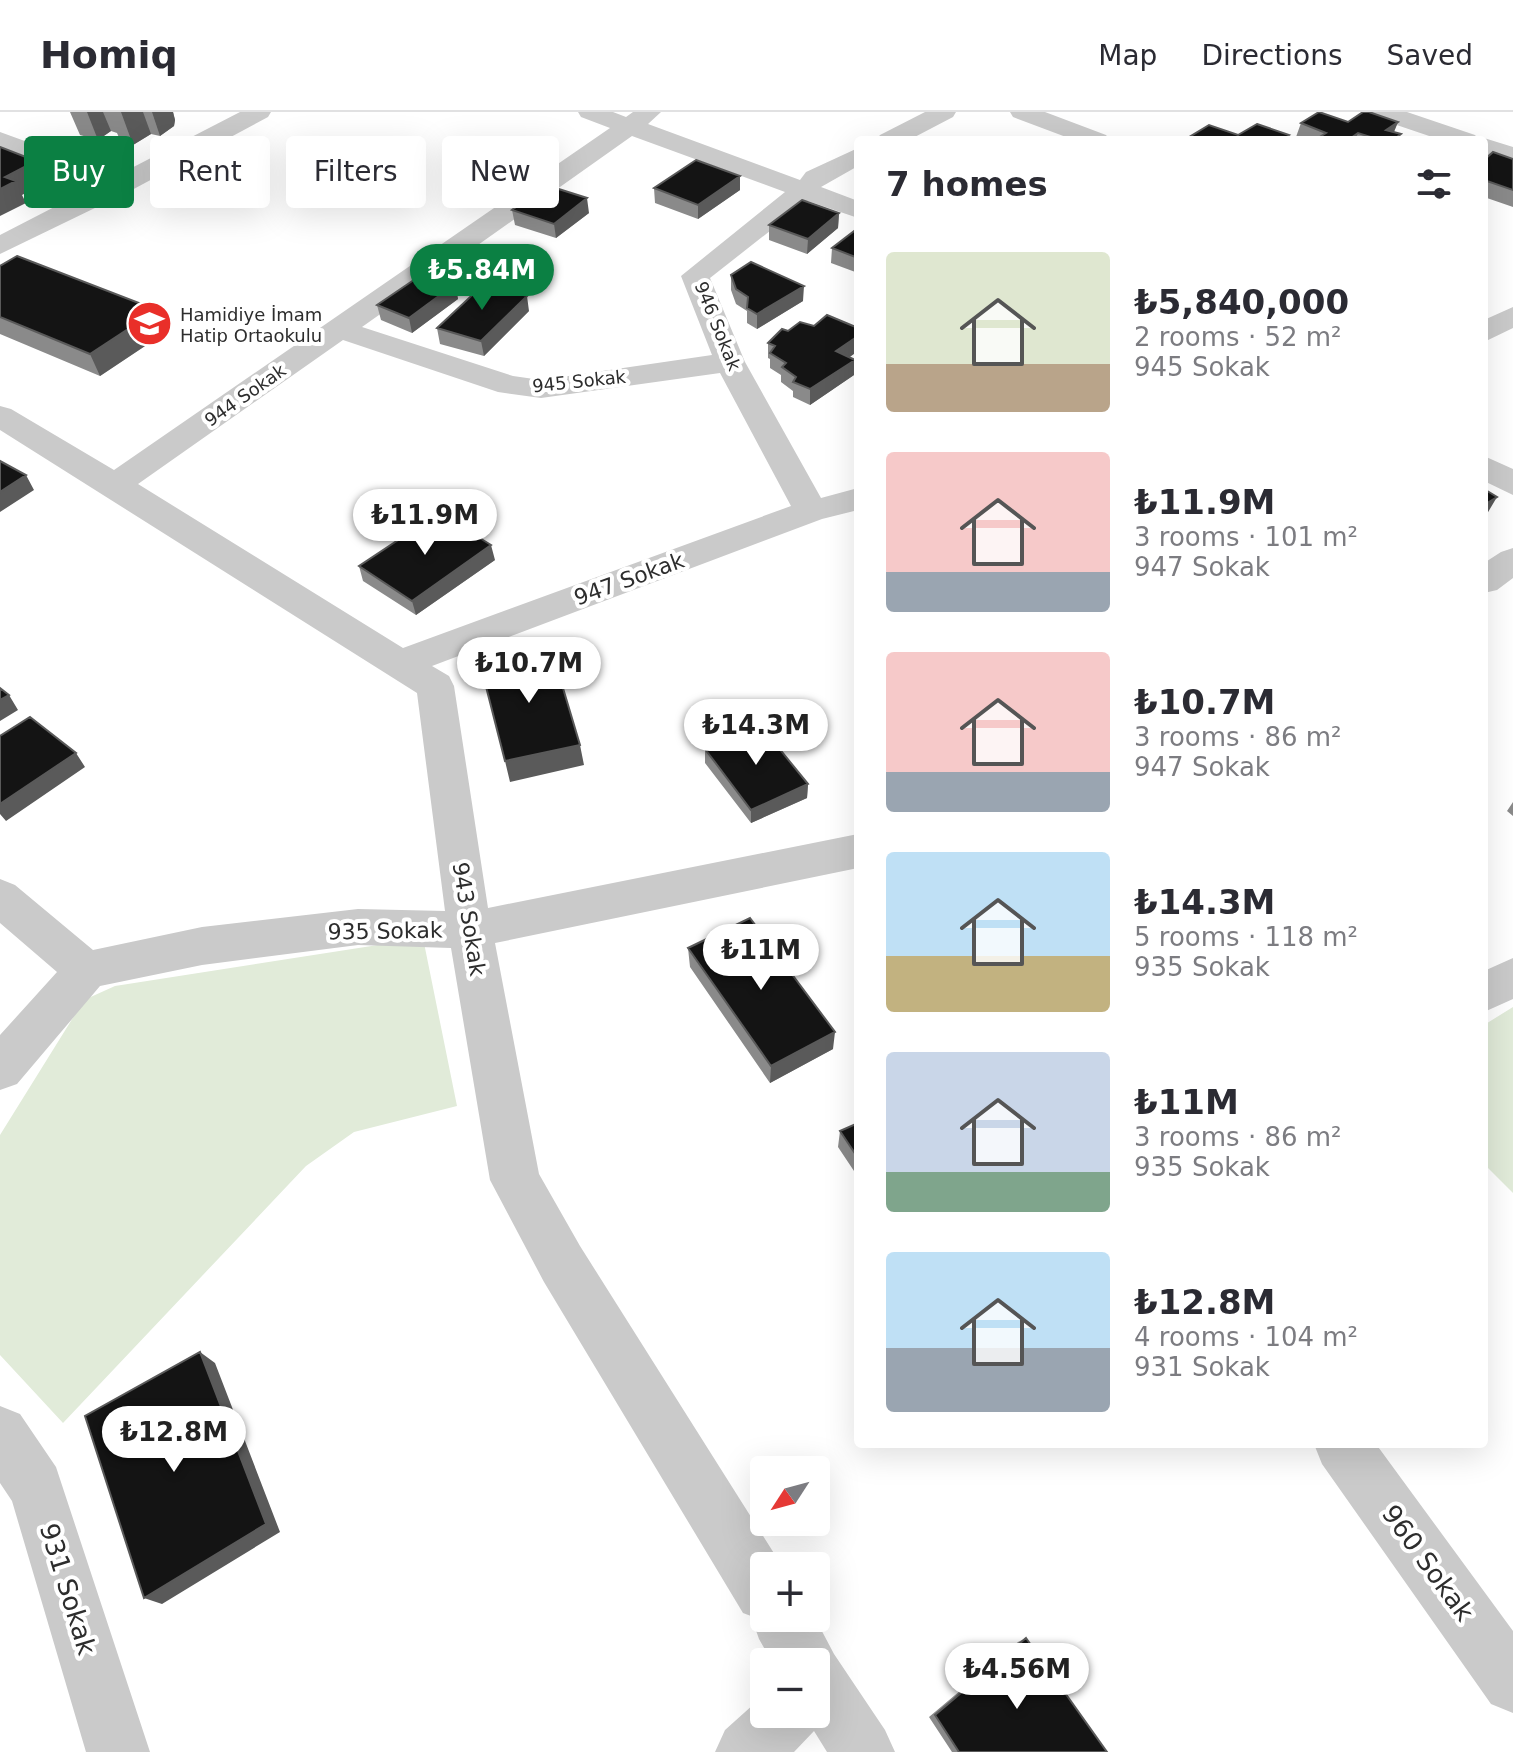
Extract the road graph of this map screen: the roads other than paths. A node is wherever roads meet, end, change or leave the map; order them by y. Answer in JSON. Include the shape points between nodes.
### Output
{"nodes":[{"id":1,"x":259,"y":112,"type":"edge"},
{"id":2,"x":590,"y":112,"type":"edge"},
{"id":3,"x":944,"y":112,"type":"edge"},
{"id":4,"x":1022,"y":112,"type":"edge"},
{"id":5,"x":1382,"y":112,"type":"edge"},
{"id":6,"x":639,"y":119,"type":"edge"},
{"id":7,"x":897,"y":136,"type":"edge"},
{"id":8,"x":1086,"y":136,"type":"edge"},
{"id":9,"x":1454,"y":136,"type":"edge"},
{"id":10,"x":0,"y":140,"type":"edge"},
{"id":11,"x":1488,"y":147,"type":"edge"},
{"id":12,"x":24,"y":149,"type":"edge"},
{"id":13,"x":1513,"y":156,"type":"edge"},
{"id":14,"x":854,"y":158,"type":"edge"},
{"id":15,"x":134,"y":178,"type":"edge"},
{"id":16,"x":804,"y":191,"type":"junction"},
{"id":17,"x":75,"y":208,"type":"edge"},
{"id":18,"x":854,"y":209,"type":"edge"},
{"id":19,"x":0,"y":246,"type":"edge"},
{"id":20,"x":1513,"y":316,"type":"edge"},
{"id":21,"x":339,"y":329,"type":"junction"},
{"id":22,"x":1488,"y":331,"type":"edge"},
{"id":23,"x":730,"y":362,"type":"junction"},
{"id":24,"x":7,"y":429,"type":"edge"},
{"id":25,"x":1488,"y":468,"type":"edge"},
{"id":26,"x":1513,"y":484,"type":"edge"},
{"id":27,"x":115,"y":485,"type":"junction"},
{"id":28,"x":854,"y":500,"type":"edge"},
{"id":29,"x":811,"y":511,"type":"junction"},
{"id":30,"x":1513,"y":560,"type":"edge"},
{"id":31,"x":1488,"y":578,"type":"edge"},
{"id":32,"x":401,"y":663,"type":"junction"},
{"id":33,"x":854,"y":852,"type":"edge"},
{"id":34,"x":0,"y":897,"type":"edge"},
{"id":35,"x":470,"y":930,"type":"junction"},
{"id":36,"x":86,"y":970,"type":"junction"},
{"id":37,"x":1513,"y":977,"type":"edge"},
{"id":38,"x":1488,"y":991,"type":"edge"},
{"id":39,"x":0,"y":1069,"type":"edge"},
{"id":40,"x":0,"y":1434,"type":"edge"},
{"id":41,"x":1345,"y":1448,"type":"edge"},
{"id":42,"x":750,"y":1569,"type":"edge"},
{"id":43,"x":1513,"y":1682,"type":"edge"},
{"id":44,"x":830,"y":1711,"type":"edge"},
{"id":45,"x":770,"y":1728,"type":"edge"},
{"id":46,"x":118,"y":1752,"type":"edge"},
{"id":47,"x":747,"y":1752,"type":"edge"},
{"id":48,"x":863,"y":1752,"type":"edge"}],
"edges":[{"from":1,"to":15,"type":"street"},
{"from":2,"to":6,"type":"street"},
{"from":3,"to":7,"type":"street"},
{"from":4,"to":8,"type":"street"},
{"from":5,"to":9,"type":"street"},
{"from":6,"to":16,"type":"street"},
{"from":6,"to":21,"type":"street","name":"944 Sokak"},
{"from":10,"to":12,"type":"street"},
{"from":11,"to":13,"type":"street"},
{"from":14,"to":16,"type":"street","name":"946 Sokak","via":[[815,178]]},
{"from":16,"to":18,"type":"street"},
{"from":16,"to":23,"type":"street","name":"946 Sokak","via":[[695,276]]},
{"from":17,"to":19,"type":"street"},
{"from":20,"to":22,"type":"street"},
{"from":21,"to":23,"type":"street","name":"945 Sokak","via":[[509,385],[541,389]]},
{"from":21,"to":27,"type":"street","name":"944 Sokak"},
{"from":23,"to":29,"type":"street","name":"946 Sokak"},
{"from":24,"to":27,"type":"street","name":"943 Sokak"},
{"from":25,"to":26,"type":"street"},
{"from":27,"to":32,"type":"street","name":"943 Sokak"},
{"from":28,"to":29,"type":"street","name":"947 Sokak"},
{"from":29,"to":32,"type":"street","name":"947 Sokak"},
{"from":30,"to":31,"type":"street"},
{"from":32,"to":35,"type":"street","name":"943 Sokak","via":[[435,686]]},
{"from":33,"to":35,"type":"street","name":"935 Sokak"},
{"from":34,"to":36,"type":"street"},
{"from":35,"to":36,"type":"street","name":"935 Sokak","via":[[358,927],[202,946]]},
{"from":35,"to":42,"type":"street","name":"943 Sokak","via":[[515,1180]]},
{"from":36,"to":39,"type":"street"},
{"from":37,"to":38,"type":"street"},
{"from":40,"to":46,"type":"street","name":"931 Sokak","via":[[36,1487]]},
{"from":41,"to":43,"type":"street","name":"960 Sokak"},
{"from":44,"to":48,"type":"street"},
{"from":45,"to":47,"type":"street"}]}
